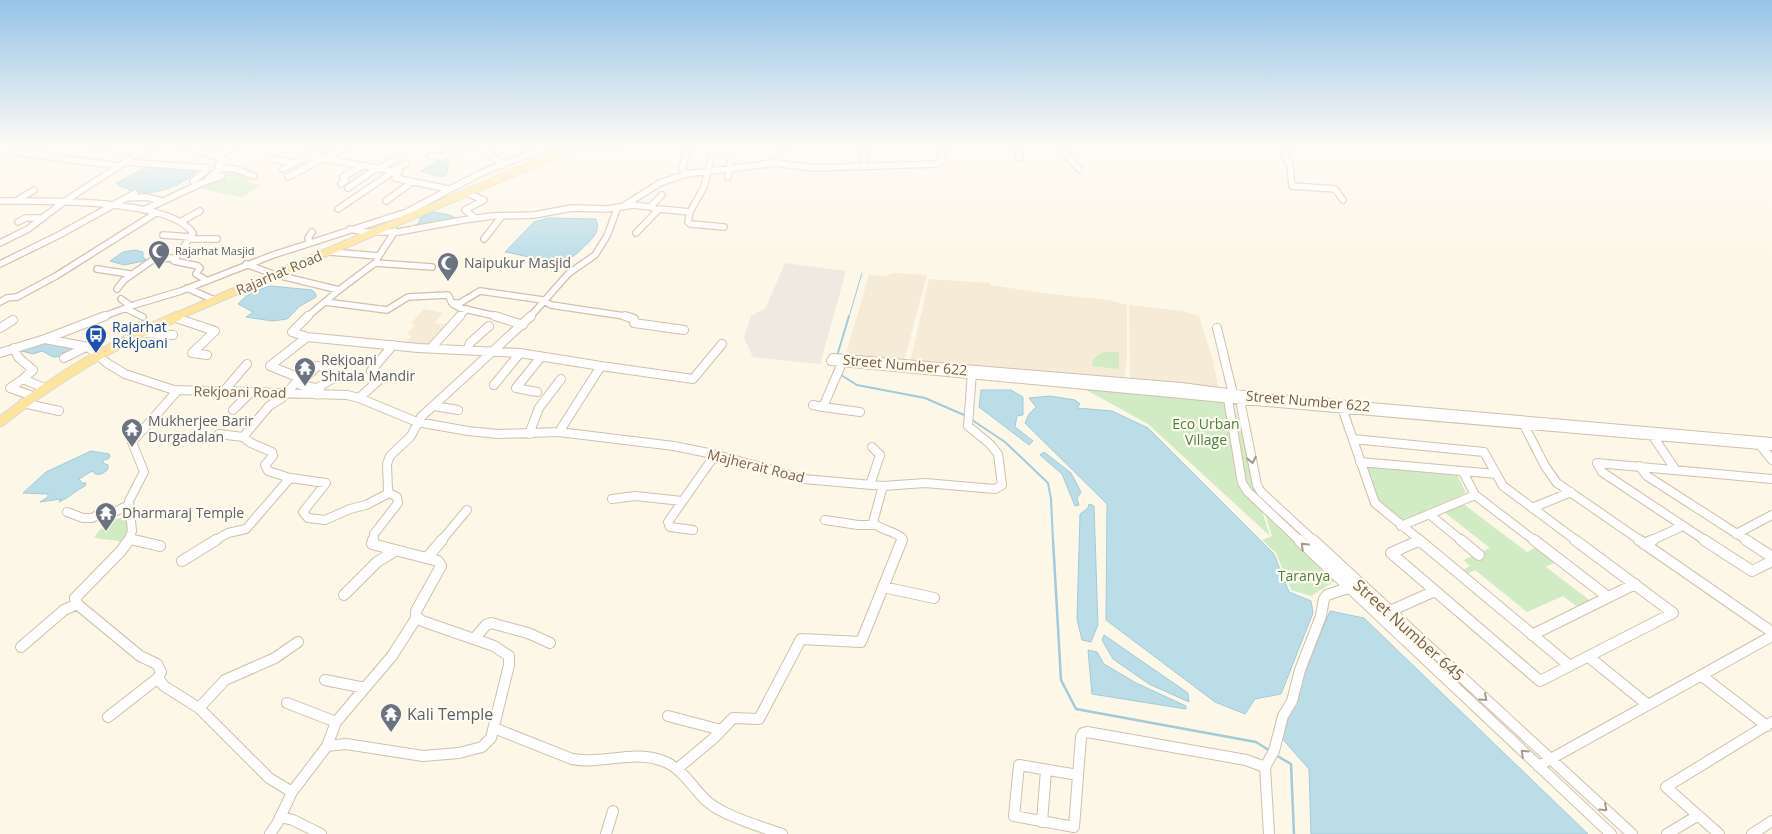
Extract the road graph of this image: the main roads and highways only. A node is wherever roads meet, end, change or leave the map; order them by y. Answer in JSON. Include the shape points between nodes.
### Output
{"nodes":[{"id":1,"x":482,"y":185,"type":"edge"},
{"id":2,"x":485,"y":185,"type":"edge"},
{"id":3,"x":372,"y":232,"type":"junction"},
{"id":4,"x":275,"y":274,"type":"junction"},
{"id":5,"x":98,"y":355,"type":"junction"},
{"id":6,"x":0,"y":418,"type":"edge"},
{"id":7,"x":0,"y":422,"type":"edge"}],
"edges":[{"from":1,"to":3,"type":"main road","name":"Rajarhat Road"},
{"from":2,"to":3,"type":"main road","name":"Rajarhat Road"},
{"from":3,"to":4,"type":"main road","name":"Rajarhat Road"},
{"from":3,"to":4,"type":"main road","name":"Rajarhat Road"},
{"from":4,"to":5,"type":"main road","name":"Rajarhat Road"},
{"from":4,"to":5,"type":"main road","name":"Rajarhat Road","via":[[157,323]]},
{"from":5,"to":6,"type":"main road","name":"Rajarhat Road","via":[[42,387]]},
{"from":5,"to":7,"type":"main road","name":"Rajarhat Road"}]}
